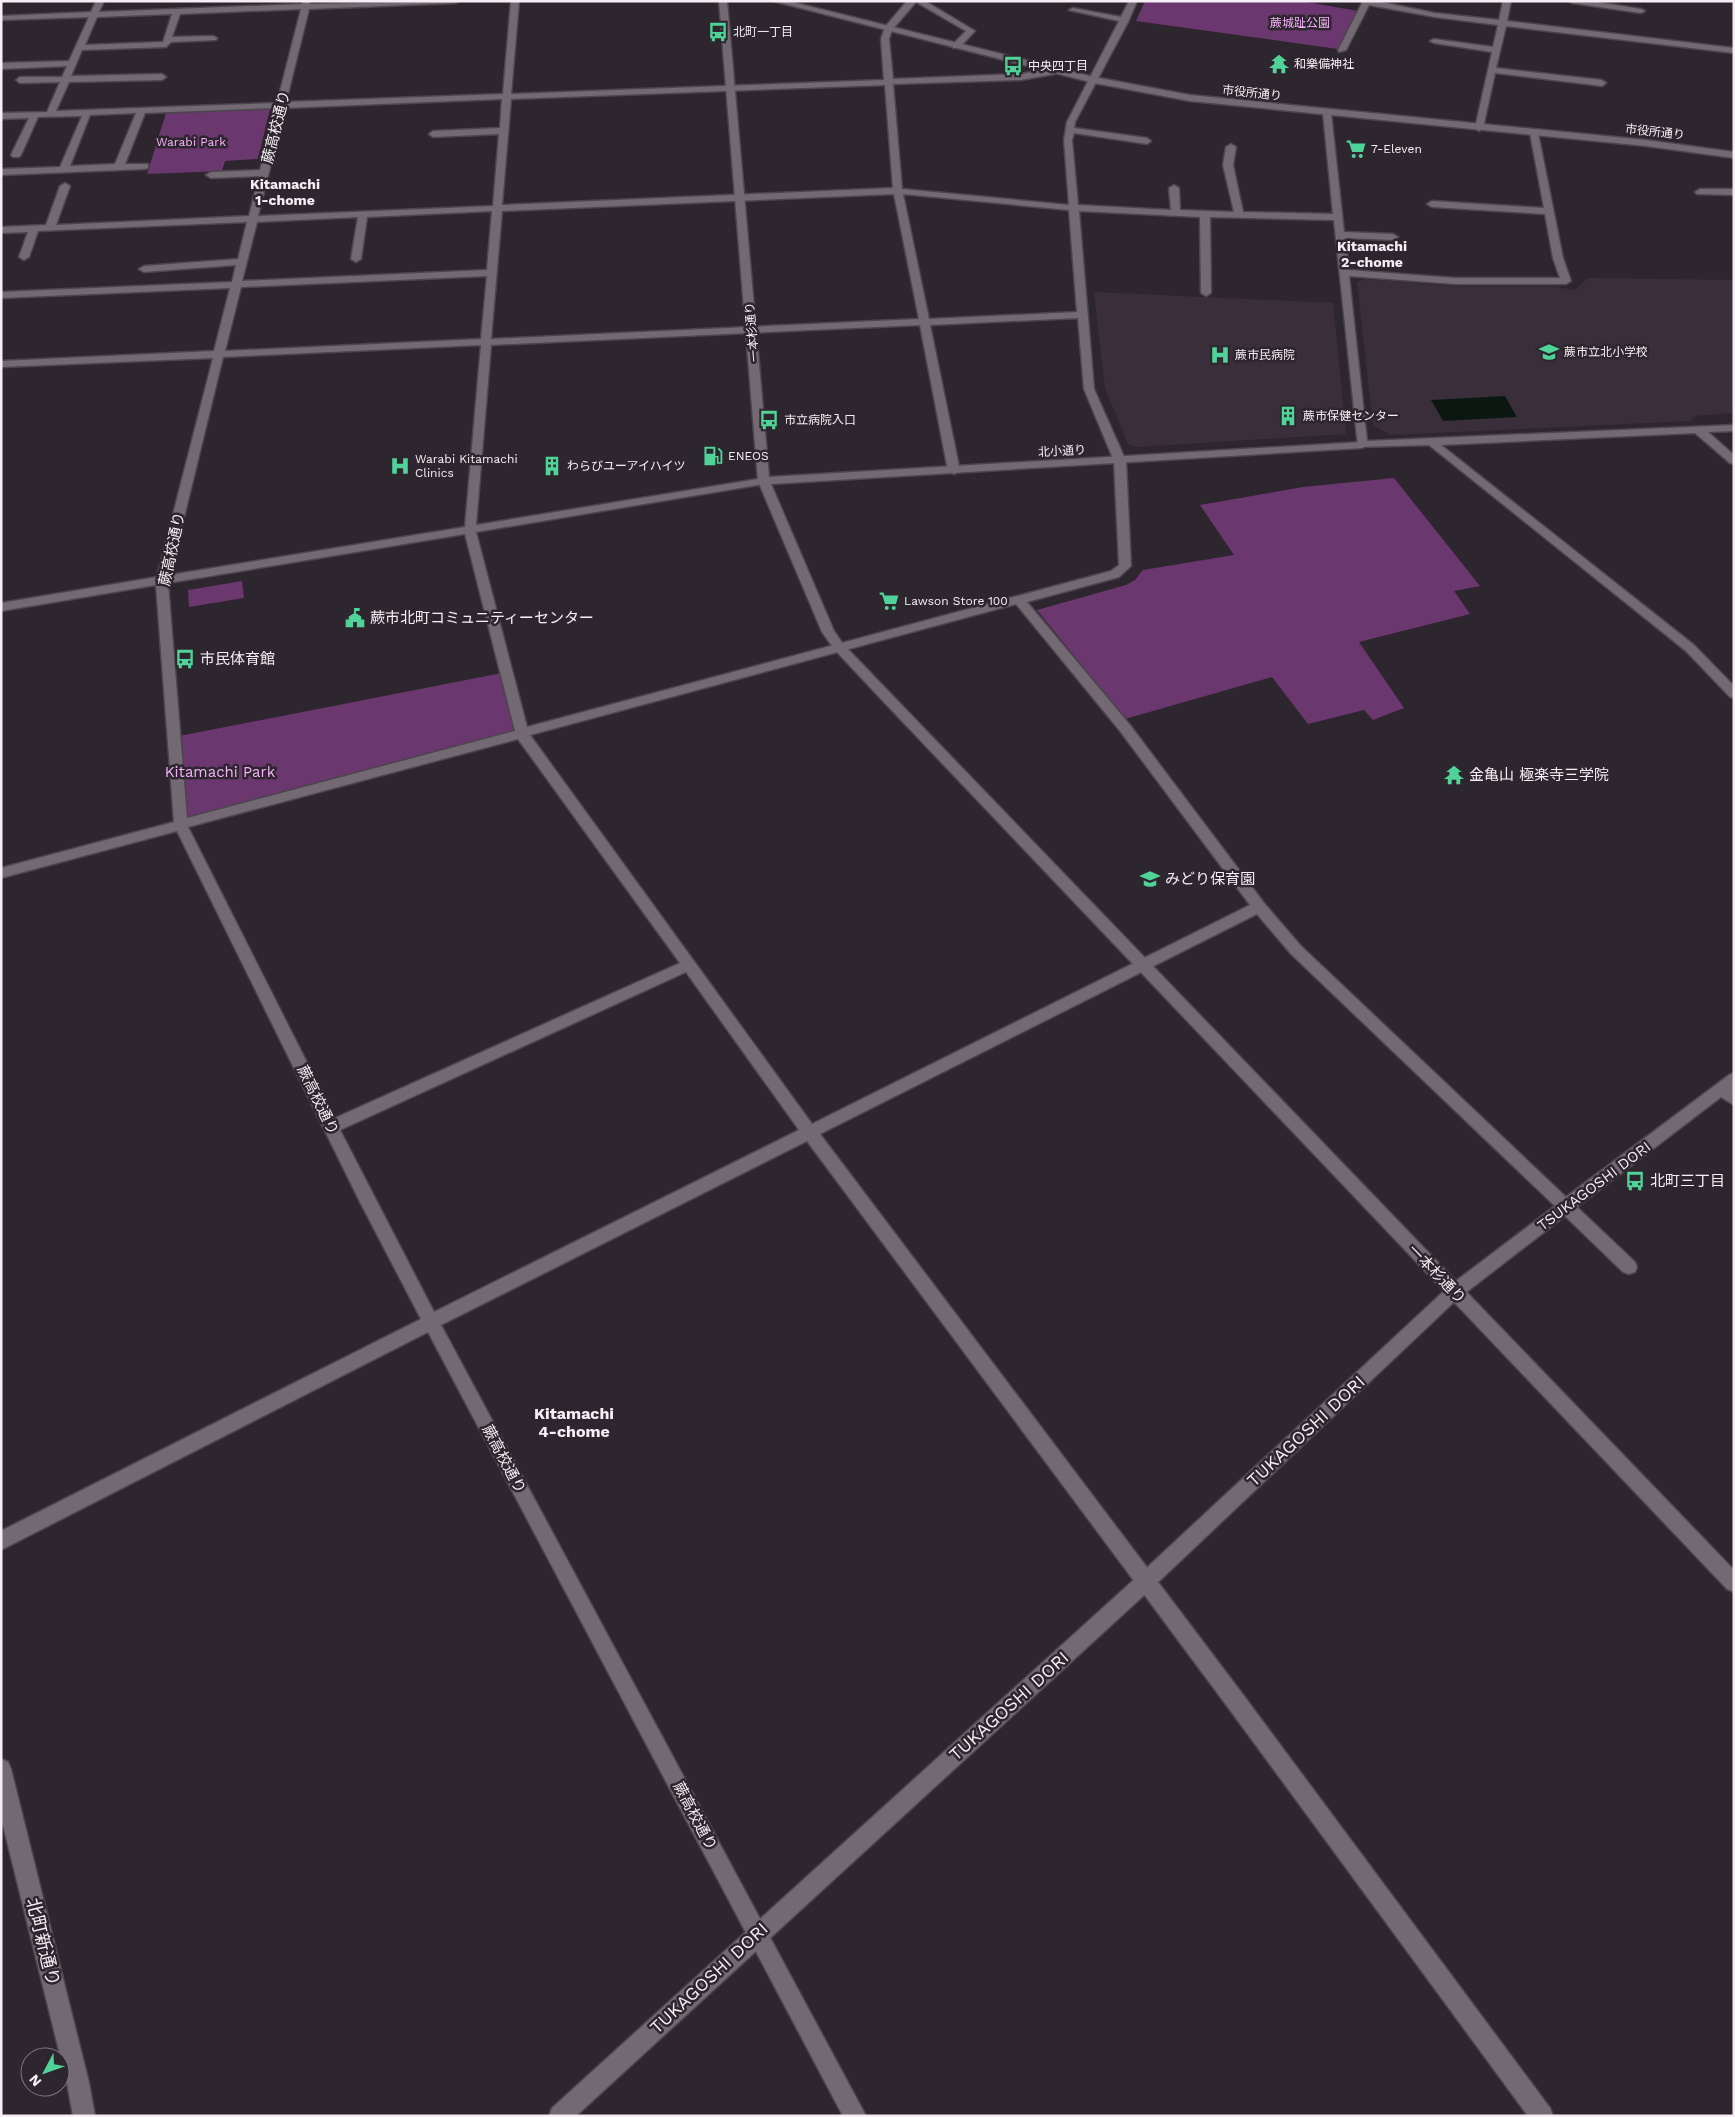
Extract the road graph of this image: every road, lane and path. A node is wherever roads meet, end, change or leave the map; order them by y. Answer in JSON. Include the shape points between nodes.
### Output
{"nodes":[{"id":1,"x":100,"y":1,"type":"edge"},
{"id":2,"x":456,"y":1,"type":"edge"},
{"id":3,"x":515,"y":1,"type":"edge"},
{"id":4,"x":723,"y":1,"type":"edge"},
{"id":5,"x":777,"y":1,"type":"edge"},
{"id":6,"x":912,"y":1,"type":"edge"},
{"id":7,"x":919,"y":1,"type":"edge"},
{"id":8,"x":1133,"y":1,"type":"edge"},
{"id":9,"x":1507,"y":1,"type":"edge"},
{"id":10,"x":1572,"y":1,"type":"edge"},
{"id":11,"x":1367,"y":2,"type":"edge"},
{"id":12,"x":307,"y":4,"type":"edge"},
{"id":13,"x":1073,"y":10,"type":"dead end"},
{"id":14,"x":1641,"y":11,"type":"dead end"},
{"id":15,"x":177,"y":12,"type":"junction"},
{"id":16,"x":94,"y":15,"type":"junction"},
{"id":17,"x":1,"y":18,"type":"edge"},
{"id":18,"x":1125,"y":20,"type":"junction"},
{"id":19,"x":1503,"y":23,"type":"junction"},
{"id":20,"x":888,"y":29,"type":"junction"},
{"id":21,"x":213,"y":38,"type":"dead end"},
{"id":22,"x":168,"y":40,"type":"junction"},
{"id":23,"x":1434,"y":41,"type":"dead end"},
{"id":24,"x":956,"y":46,"type":"junction"},
{"id":25,"x":80,"y":48,"type":"junction"},
{"id":26,"x":1342,"y":50,"type":"dead end"},
{"id":27,"x":1496,"y":50,"type":"junction"},
{"id":28,"x":1734,"y":51,"type":"edge"},
{"id":29,"x":72,"y":63,"type":"junction"},
{"id":30,"x":1,"y":66,"type":"edge"},
{"id":31,"x":1492,"y":70,"type":"junction"},
{"id":32,"x":1054,"y":71,"type":"junction"},
{"id":33,"x":162,"y":76,"type":"dead end"},
{"id":34,"x":66,"y":78,"type":"junction"},
{"id":35,"x":20,"y":80,"type":"dead end"},
{"id":36,"x":1094,"y":80,"type":"junction"},
{"id":37,"x":889,"y":82,"type":"junction"},
{"id":38,"x":1602,"y":83,"type":"dead end"},
{"id":39,"x":730,"y":88,"type":"junction"},
{"id":40,"x":506,"y":97,"type":"junction"},
{"id":41,"x":281,"y":105,"type":"junction"},
{"id":42,"x":141,"y":111,"type":"junction"},
{"id":43,"x":87,"y":113,"type":"junction"},
{"id":44,"x":1327,"y":113,"type":"junction"},
{"id":45,"x":50,"y":114,"type":"junction"},
{"id":46,"x":35,"y":115,"type":"junction"},
{"id":47,"x":1,"y":116,"type":"edge"},
{"id":48,"x":1479,"y":128,"type":"junction"},
{"id":49,"x":1069,"y":130,"type":"junction"},
{"id":50,"x":503,"y":132,"type":"junction"},
{"id":51,"x":1534,"y":133,"type":"junction"},
{"id":52,"x":433,"y":134,"type":"dead end"},
{"id":53,"x":1147,"y":141,"type":"dead end"},
{"id":54,"x":1231,"y":147,"type":"dead end"},
{"id":55,"x":16,"y":155,"type":"dead end"},
{"id":56,"x":1734,"y":155,"type":"edge"},
{"id":57,"x":145,"y":166,"type":"dead end"},
{"id":58,"x":119,"y":167,"type":"junction"},
{"id":59,"x":64,"y":169,"type":"junction"},
{"id":60,"x":1,"y":172,"type":"edge"},
{"id":61,"x":264,"y":173,"type":"junction"},
{"id":62,"x":211,"y":175,"type":"dead end"},
{"id":63,"x":65,"y":186,"type":"dead end"},
{"id":64,"x":1174,"y":188,"type":"dead end"},
{"id":65,"x":898,"y":191,"type":"junction"},
{"id":66,"x":1700,"y":192,"type":"dead end"},
{"id":67,"x":1734,"y":192,"type":"edge"},
{"id":68,"x":740,"y":198,"type":"junction"},
{"id":69,"x":1432,"y":204,"type":"dead end"},
{"id":70,"x":499,"y":208,"type":"junction"},
{"id":71,"x":1075,"y":208,"type":"junction"},
{"id":72,"x":1549,"y":211,"type":"junction"},
{"id":73,"x":1176,"y":213,"type":"junction"},
{"id":74,"x":363,"y":214,"type":"junction"},
{"id":75,"x":1205,"y":214,"type":"junction"},
{"id":76,"x":1239,"y":215,"type":"junction"},
{"id":77,"x":1337,"y":217,"type":"junction"},
{"id":78,"x":253,"y":219,"type":"junction"},
{"id":79,"x":34,"y":228,"type":"junction"},
{"id":80,"x":50,"y":228,"type":"junction"},
{"id":81,"x":1,"y":230,"type":"edge"},
{"id":82,"x":1339,"y":235,"type":"junction"},
{"id":83,"x":1392,"y":236,"type":"dead end"},
{"id":84,"x":24,"y":257,"type":"dead end"},
{"id":85,"x":356,"y":259,"type":"dead end"},
{"id":86,"x":242,"y":262,"type":"junction"},
{"id":87,"x":144,"y":269,"type":"dead end"},
{"id":88,"x":493,"y":273,"type":"junction"},
{"id":89,"x":1343,"y":273,"type":"junction"},
{"id":90,"x":237,"y":284,"type":"junction"},
{"id":91,"x":1206,"y":293,"type":"dead end"},
{"id":92,"x":1,"y":295,"type":"edge"},
{"id":93,"x":1082,"y":315,"type":"junction"},
{"id":94,"x":925,"y":321,"type":"junction"},
{"id":95,"x":752,"y":329,"type":"junction"},
{"id":96,"x":486,"y":341,"type":"junction"},
{"id":97,"x":219,"y":354,"type":"junction"},
{"id":98,"x":1,"y":364,"type":"edge"},
{"id":99,"x":1734,"y":428,"type":"edge"},
{"id":100,"x":1697,"y":429,"type":"junction"},
{"id":101,"x":1430,"y":441,"type":"junction"},
{"id":102,"x":1362,"y":445,"type":"junction"},
{"id":103,"x":1120,"y":461,"type":"junction"},
{"id":104,"x":1734,"y":462,"type":"edge"},
{"id":105,"x":954,"y":471,"type":"junction"},
{"id":106,"x":764,"y":481,"type":"junction"},
{"id":107,"x":470,"y":530,"type":"junction"},
{"id":108,"x":162,"y":582,"type":"junction"},
{"id":109,"x":1019,"y":600,"type":"junction"},
{"id":110,"x":1,"y":607,"type":"edge"},
{"id":111,"x":839,"y":647,"type":"junction"},
{"id":112,"x":1734,"y":694,"type":"edge"},
{"id":113,"x":522,"y":734,"type":"junction"},
{"id":114,"x":181,"y":826,"type":"junction"},
{"id":115,"x":1,"y":873,"type":"edge"},
{"id":116,"x":1258,"y":907,"type":"junction"},
{"id":117,"x":1142,"y":964,"type":"junction"},
{"id":118,"x":689,"y":965,"type":"junction"},
{"id":119,"x":1728,"y":1084,"type":"edge"},
{"id":120,"x":1734,"y":1099,"type":"edge"},
{"id":121,"x":331,"y":1127,"type":"junction"},
{"id":122,"x":810,"y":1133,"type":"junction"},
{"id":123,"x":1565,"y":1208,"type":"junction"},
{"id":124,"x":1629,"y":1267,"type":"dead end"},
{"id":125,"x":1454,"y":1292,"type":"junction"},
{"id":126,"x":431,"y":1322,"type":"junction"},
{"id":127,"x":1,"y":1541,"type":"edge"},
{"id":128,"x":1146,"y":1581,"type":"junction"},
{"id":129,"x":1734,"y":1583,"type":"edge"},
{"id":130,"x":1,"y":1769,"type":"edge"},
{"id":131,"x":6,"y":1818,"type":"edge"},
{"id":132,"x":758,"y":1933,"type":"junction"},
{"id":133,"x":84,"y":2116,"type":"edge"},
{"id":134,"x":560,"y":2116,"type":"edge"},
{"id":135,"x":855,"y":2116,"type":"edge"},
{"id":136,"x":1542,"y":2116,"type":"edge"}],
"edges":[{"from":1,"to":16,"type":"street"},
{"from":2,"to":12,"type":"street"},
{"from":3,"to":40,"type":"street"},
{"from":4,"to":39,"type":"street","name":"一本杉通り"},
{"from":5,"to":20,"type":"street","name":"市役所通り"},
{"from":6,"to":20,"type":"street"},
{"from":7,"to":24,"type":"street","via":[[971,31]]},
{"from":8,"to":18,"type":"street"},
{"from":9,"to":19,"type":"street"},
{"from":10,"to":14,"type":"street"},
{"from":11,"to":19,"type":"street"},
{"from":11,"to":26,"type":"street"},
{"from":12,"to":15,"type":"street"},
{"from":12,"to":41,"type":"street","name":"蕨高校通り"},
{"from":13,"to":18,"type":"street"},
{"from":15,"to":16,"type":"street"},
{"from":15,"to":22,"type":"street"},
{"from":16,"to":17,"type":"street"},
{"from":16,"to":25,"type":"street"},
{"from":18,"to":36,"type":"street"},
{"from":19,"to":27,"type":"street"},
{"from":19,"to":28,"type":"street"},
{"from":20,"to":24,"type":"street","name":"市役所通り"},
{"from":20,"to":37,"type":"street","via":[[885,39]]},
{"from":21,"to":22,"type":"street"},
{"from":22,"to":25,"type":"street","via":[[166,44]]},
{"from":23,"to":27,"type":"street"},
{"from":24,"to":32,"type":"street","name":"市役所通り"},
{"from":25,"to":29,"type":"street"},
{"from":27,"to":31,"type":"street"},
{"from":29,"to":30,"type":"street"},
{"from":29,"to":34,"type":"street"},
{"from":31,"to":38,"type":"street"},
{"from":31,"to":48,"type":"street"},
{"from":32,"to":36,"type":"street","name":"市役所通り"},
{"from":32,"to":37,"type":"street","via":[[1021,78]]},
{"from":33,"to":34,"type":"street"},
{"from":34,"to":35,"type":"street"},
{"from":34,"to":45,"type":"street"},
{"from":36,"to":44,"type":"street","name":"市役所通り","via":[[1190,98]]},
{"from":36,"to":49,"type":"street","via":[[1074,114]]},
{"from":37,"to":39,"type":"street"},
{"from":37,"to":65,"type":"street"},
{"from":39,"to":40,"type":"street"},
{"from":39,"to":68,"type":"street","name":"一本杉通り"},
{"from":40,"to":41,"type":"street"},
{"from":40,"to":50,"type":"street"},
{"from":41,"to":42,"type":"street"},
{"from":41,"to":61,"type":"street","name":"蕨高校通り"},
{"from":42,"to":43,"type":"street"},
{"from":42,"to":58,"type":"street"},
{"from":43,"to":45,"type":"street"},
{"from":43,"to":59,"type":"street"},
{"from":44,"to":48,"type":"street","name":"市役所通り"},
{"from":44,"to":77,"type":"street"},
{"from":45,"to":46,"type":"street"},
{"from":46,"to":47,"type":"street"},
{"from":46,"to":55,"type":"street"},
{"from":48,"to":51,"type":"street","name":"市役所通り"},
{"from":49,"to":53,"type":"street"},
{"from":49,"to":71,"type":"street"},
{"from":50,"to":52,"type":"street"},
{"from":50,"to":70,"type":"street"},
{"from":51,"to":56,"type":"street","name":"市役所通り"},
{"from":51,"to":72,"type":"street"},
{"from":54,"to":76,"type":"street","via":[[1228,165]]},
{"from":57,"to":58,"type":"street"},
{"from":58,"to":59,"type":"street"},
{"from":59,"to":60,"type":"street"},
{"from":61,"to":62,"type":"street"},
{"from":61,"to":78,"type":"street","name":"蕨高校通り"},
{"from":63,"to":80,"type":"street"},
{"from":64,"to":73,"type":"street"},
{"from":65,"to":68,"type":"street"},
{"from":65,"to":71,"type":"street"},
{"from":65,"to":94,"type":"street"},
{"from":66,"to":67,"type":"street"},
{"from":68,"to":70,"type":"street"},
{"from":68,"to":95,"type":"street","name":"一本杉通り"},
{"from":69,"to":72,"type":"street"},
{"from":70,"to":74,"type":"street"},
{"from":70,"to":88,"type":"street"},
{"from":71,"to":73,"type":"street"},
{"from":71,"to":93,"type":"street"},
{"from":72,"to":89,"type":"street","via":[[1566,281],[1455,282]]},
{"from":73,"to":75,"type":"street"},
{"from":74,"to":78,"type":"street"},
{"from":74,"to":85,"type":"street"},
{"from":75,"to":76,"type":"street"},
{"from":75,"to":91,"type":"street"},
{"from":76,"to":77,"type":"street"},
{"from":77,"to":82,"type":"street"},
{"from":78,"to":80,"type":"street"},
{"from":78,"to":86,"type":"street","name":"蕨高校通り"},
{"from":79,"to":80,"type":"street"},
{"from":79,"to":81,"type":"street"},
{"from":79,"to":84,"type":"street"},
{"from":82,"to":83,"type":"street"},
{"from":82,"to":89,"type":"street"},
{"from":86,"to":87,"type":"street"},
{"from":86,"to":90,"type":"street","name":"蕨高校通り"},
{"from":88,"to":90,"type":"street"},
{"from":88,"to":96,"type":"street"},
{"from":89,"to":102,"type":"street"},
{"from":90,"to":92,"type":"street"},
{"from":90,"to":97,"type":"street","name":"蕨高校通り"},
{"from":93,"to":94,"type":"street"},
{"from":93,"to":103,"type":"street","via":[[1088,389]]},
{"from":94,"to":95,"type":"street"},
{"from":94,"to":105,"type":"street"},
{"from":95,"to":96,"type":"street"},
{"from":95,"to":106,"type":"street","name":"一本杉通り"},
{"from":96,"to":97,"type":"street"},
{"from":96,"to":107,"type":"street"},
{"from":97,"to":98,"type":"street"},
{"from":97,"to":108,"type":"street","name":"蕨高校通り"},
{"from":99,"to":100,"type":"street","name":"北小通り"},
{"from":100,"to":101,"type":"street","name":"北小通り"},
{"from":100,"to":104,"type":"street"},
{"from":101,"to":102,"type":"street","name":"北小通り"},
{"from":101,"to":112,"type":"street","via":[[1690,648]]},
{"from":102,"to":103,"type":"street","name":"北小通り"},
{"from":103,"to":105,"type":"street","name":"北小通り"},
{"from":103,"to":109,"type":"street","via":[[1126,566],[1115,574]]},
{"from":105,"to":106,"type":"street","name":"北小通り"},
{"from":106,"to":107,"type":"street","name":"北小通り"},
{"from":106,"to":111,"type":"street","name":"一本杉通り","via":[[828,632]]},
{"from":107,"to":108,"type":"street","name":"北小通り"},
{"from":107,"to":113,"type":"street"},
{"from":108,"to":110,"type":"street","name":"北小通り"},
{"from":108,"to":114,"type":"street","name":"蕨高校通り"},
{"from":109,"to":111,"type":"street"},
{"from":109,"to":116,"type":"street","via":[[1125,728]]},
{"from":111,"to":113,"type":"street"},
{"from":111,"to":117,"type":"street","name":"一本杉通り"},
{"from":113,"to":114,"type":"street"},
{"from":113,"to":118,"type":"street"},
{"from":114,"to":115,"type":"street"},
{"from":114,"to":121,"type":"street","name":"蕨高校通り"},
{"from":116,"to":117,"type":"street"},
{"from":116,"to":123,"type":"street","via":[[1296,950]]},
{"from":117,"to":122,"type":"street"},
{"from":117,"to":125,"type":"street","name":"一本杉通り"},
{"from":118,"to":121,"type":"street"},
{"from":118,"to":122,"type":"street"},
{"from":119,"to":120,"type":"street"},
{"from":119,"to":123,"type":"street","name":"TSUKAGOSHI DORI"},
{"from":121,"to":126,"type":"street","name":"蕨高校通り"},
{"from":122,"to":126,"type":"street"},
{"from":122,"to":128,"type":"street"},
{"from":123,"to":124,"type":"street"},
{"from":123,"to":125,"type":"street","name":"TSUKAGOSHI DORI"},
{"from":125,"to":128,"type":"street","name":"TUKAGOSHI DORI"},
{"from":125,"to":129,"type":"street","name":"一本杉通り"},
{"from":126,"to":127,"type":"street"},
{"from":126,"to":132,"type":"street","name":"蕨高校通り"},
{"from":128,"to":132,"type":"street","name":"TUKAGOSHI DORI"},
{"from":128,"to":136,"type":"street"},
{"from":130,"to":131,"type":"street","name":"北町新通り"},
{"from":131,"to":133,"type":"street","name":"北町新通り","via":[[78,2083]]},
{"from":132,"to":134,"type":"street","name":"TUKAGOSHI DORI"},
{"from":132,"to":135,"type":"street","name":"蕨高校通り"}]}
